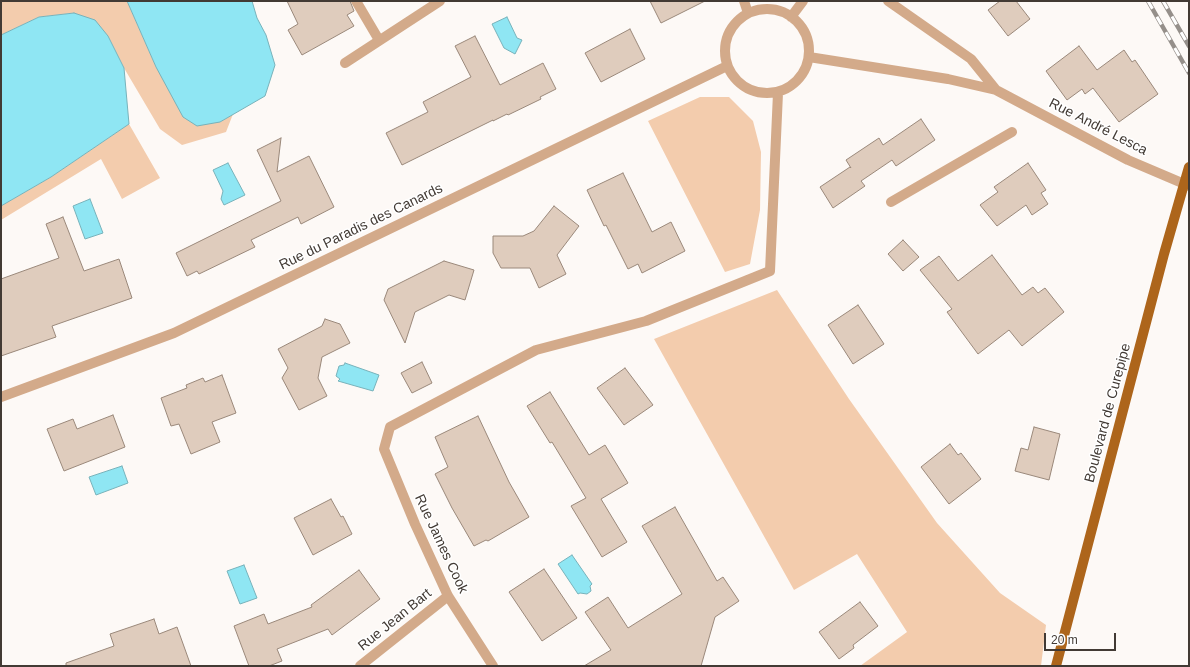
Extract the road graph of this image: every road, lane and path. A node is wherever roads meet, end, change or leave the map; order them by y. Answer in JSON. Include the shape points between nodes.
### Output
{"nodes":[{"id":1,"x":356,"y":1,"type":"edge"},
{"id":2,"x":440,"y":1,"type":"edge"},
{"id":3,"x":744,"y":1,"type":"edge"},
{"id":4,"x":803,"y":1,"type":"edge"},
{"id":5,"x":888,"y":1,"type":"edge"},
{"id":6,"x":748,"y":13,"type":"junction"},
{"id":7,"x":791,"y":17,"type":"junction"},
{"id":8,"x":379,"y":40,"type":"junction"},
{"id":9,"x":809,"y":57,"type":"junction"},
{"id":10,"x":345,"y":62,"type":"dead end"},
{"id":11,"x":727,"y":66,"type":"junction"},
{"id":12,"x":996,"y":90,"type":"junction"},
{"id":13,"x":778,"y":93,"type":"junction"},
{"id":14,"x":1012,"y":132,"type":"dead end"},
{"id":15,"x":1189,"y":168,"type":"edge"},
{"id":16,"x":1189,"y":186,"type":"edge"},
{"id":17,"x":891,"y":202,"type":"dead end"},
{"id":18,"x":1,"y":397,"type":"edge"},
{"id":19,"x":448,"y":596,"type":"junction"},
{"id":20,"x":360,"y":666,"type":"edge"},
{"id":21,"x":493,"y":666,"type":"edge"},
{"id":22,"x":1056,"y":666,"type":"edge"}],
"edges":[{"from":1,"to":8,"type":"street"},
{"from":2,"to":8,"type":"street"},
{"from":3,"to":6,"type":"street"},
{"from":4,"to":7,"type":"street"},
{"from":5,"to":12,"type":"street","name":"Rue André Lesca","via":[[971,59]]},
{"from":6,"to":7,"type":"street","via":[[770,9],[781,11]]},
{"from":6,"to":11,"type":"street","via":[[730,30],[725,42]]},
{"from":7,"to":9,"type":"street","via":[[806,34]]},
{"from":8,"to":10,"type":"street"},
{"from":9,"to":12,"type":"street","name":"Rue André Lesca","via":[[948,79]]},
{"from":9,"to":13,"type":"street","via":[[806,69],[799,79]]},
{"from":11,"to":13,"type":"street","via":[[733,77],[747,89],[765,94]]},
{"from":11,"to":18,"type":"street","name":"Rue du Paradis des Canards","via":[[174,333]]},
{"from":12,"to":16,"type":"street","name":"Rue André Lesca","via":[[1128,160]]},
{"from":13,"to":19,"type":"street","name":"Rue James Cook","via":[[770,271],[646,322],[536,350],[390,427],[384,448]]},
{"from":14,"to":17,"type":"street"},
{"from":15,"to":22,"type":"main road","name":"Boulevard de Curepipe"},
{"from":19,"to":20,"type":"street","name":"Rue Jean Bart"},
{"from":19,"to":21,"type":"street","name":"Rue James Cook"}]}
